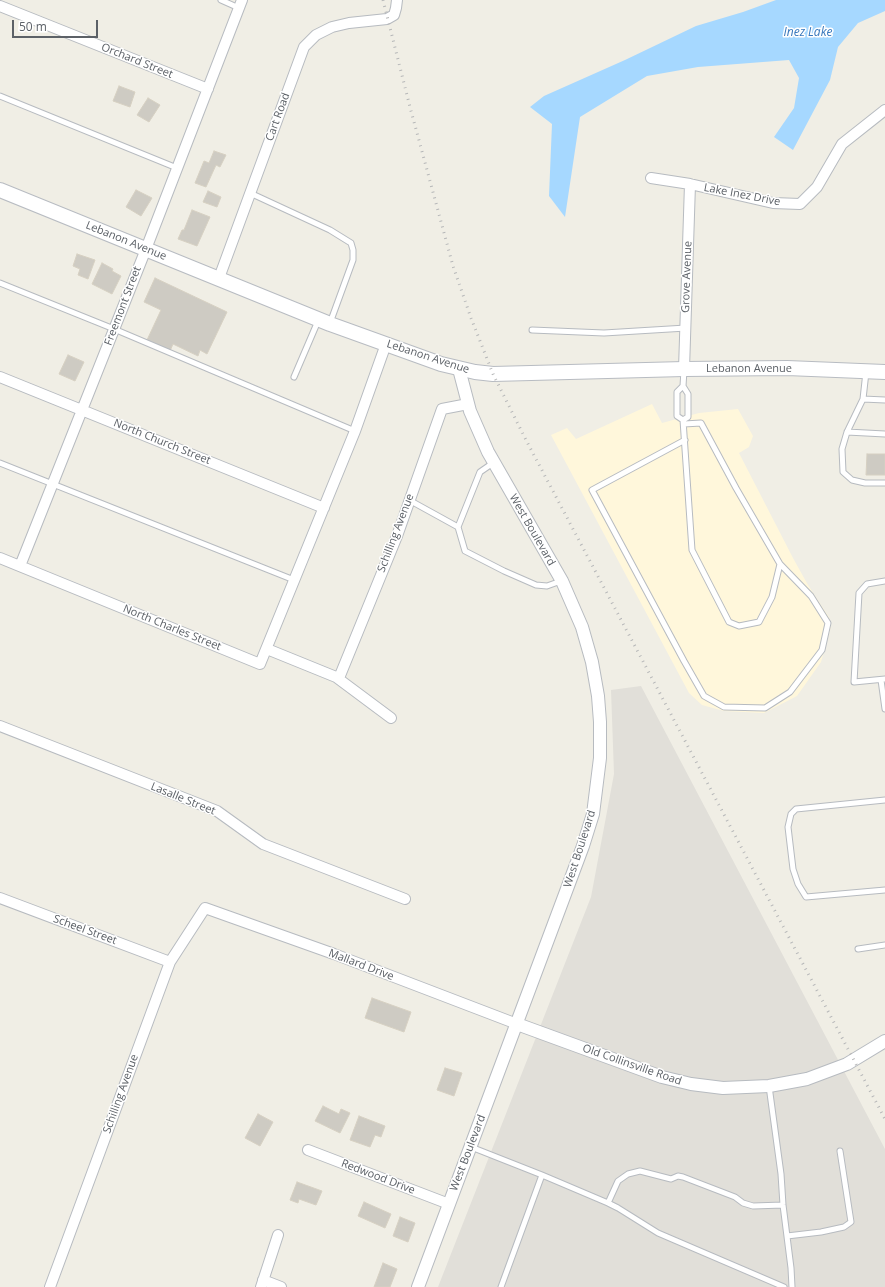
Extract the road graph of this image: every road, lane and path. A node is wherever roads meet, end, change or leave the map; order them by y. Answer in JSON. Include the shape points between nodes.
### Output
{"nodes":[{"id":1,"x":221,"y":0,"type":"edge"},
{"id":2,"x":397,"y":0,"type":"edge"},
{"id":3,"x":241,"y":4,"type":"edge"},
{"id":4,"x":0,"y":6,"type":"edge"},
{"id":5,"x":208,"y":89,"type":"junction"},
{"id":6,"x":0,"y":96,"type":"edge"},
{"id":7,"x":885,"y":110,"type":"edge"},
{"id":8,"x":177,"y":168,"type":"junction"},
{"id":9,"x":651,"y":178,"type":"dead end"},
{"id":10,"x":690,"y":184,"type":"junction"},
{"id":11,"x":0,"y":190,"type":"edge"},
{"id":12,"x":250,"y":192,"type":"junction"},
{"id":13,"x":146,"y":249,"type":"junction"},
{"id":14,"x":219,"y":278,"type":"junction"},
{"id":15,"x":0,"y":283,"type":"edge"},
{"id":16,"x":324,"y":322,"type":"junction"},
{"id":17,"x":686,"y":328,"type":"junction"},
{"id":18,"x":114,"y":329,"type":"junction"},
{"id":19,"x":532,"y":330,"type":"dead end"},
{"id":20,"x":386,"y":344,"type":"junction"},
{"id":21,"x":459,"y":369,"type":"junction"},
{"id":22,"x":684,"y":369,"type":"junction"},
{"id":23,"x":866,"y":371,"type":"junction"},
{"id":24,"x":885,"y":372,"type":"edge"},
{"id":25,"x":0,"y":377,"type":"edge"},
{"id":26,"x":294,"y":377,"type":"dead end"},
{"id":27,"x":683,"y":386,"type":"junction"},
{"id":28,"x":862,"y":399,"type":"junction"},
{"id":29,"x":885,"y":400,"type":"edge"},
{"id":30,"x":468,"y":404,"type":"junction"},
{"id":31,"x":82,"y":410,"type":"junction"},
{"id":32,"x":684,"y":422,"type":"junction"},
{"id":33,"x":355,"y":432,"type":"junction"},
{"id":34,"x":847,"y":432,"type":"junction"},
{"id":35,"x":885,"y":434,"type":"edge"},
{"id":36,"x":684,"y":440,"type":"junction"},
{"id":37,"x":0,"y":463,"type":"edge"},
{"id":38,"x":493,"y":463,"type":"junction"},
{"id":39,"x":885,"y":483,"type":"edge"},
{"id":40,"x":53,"y":484,"type":"junction"},
{"id":41,"x":409,"y":500,"type":"junction"},
{"id":42,"x":324,"y":508,"type":"junction"},
{"id":43,"x":458,"y":527,"type":"junction"},
{"id":44,"x":0,"y":558,"type":"edge"},
{"id":45,"x":780,"y":564,"type":"junction"},
{"id":46,"x":20,"y":566,"type":"junction"},
{"id":47,"x":295,"y":580,"type":"junction"},
{"id":48,"x":562,"y":581,"type":"junction"},
{"id":49,"x":885,"y":581,"type":"edge"},
{"id":50,"x":267,"y":649,"type":"junction"},
{"id":51,"x":336,"y":677,"type":"junction"},
{"id":52,"x":883,"y":679,"type":"edge"},
{"id":53,"x":885,"y":709,"type":"edge"},
{"id":54,"x":391,"y":718,"type":"dead end"},
{"id":55,"x":0,"y":726,"type":"edge"},
{"id":56,"x":885,"y":800,"type":"edge"},
{"id":57,"x":885,"y":890,"type":"edge"},
{"id":58,"x":0,"y":898,"type":"edge"},
{"id":59,"x":405,"y":899,"type":"dead end"},
{"id":60,"x":205,"y":908,"type":"joint"},
{"id":61,"x":885,"y":945,"type":"edge"},
{"id":62,"x":858,"y":949,"type":"dead end"},
{"id":63,"x":170,"y":962,"type":"junction"},
{"id":64,"x":517,"y":1024,"type":"junction"},
{"id":65,"x":885,"y":1041,"type":"edge"},
{"id":66,"x":769,"y":1086,"type":"junction"},
{"id":67,"x":470,"y":1147,"type":"junction"},
{"id":68,"x":308,"y":1150,"type":"dead end"},
{"id":69,"x":840,"y":1151,"type":"dead end"},
{"id":70,"x":542,"y":1175,"type":"junction"},
{"id":71,"x":608,"y":1203,"type":"junction"},
{"id":72,"x":449,"y":1204,"type":"junction"},
{"id":73,"x":783,"y":1205,"type":"junction"},
{"id":74,"x":278,"y":1235,"type":"dead end"},
{"id":75,"x":787,"y":1236,"type":"junction"},
{"id":76,"x":262,"y":1284,"type":"edge"},
{"id":77,"x":50,"y":1287,"type":"edge"},
{"id":78,"x":281,"y":1287,"type":"edge"},
{"id":79,"x":418,"y":1287,"type":"edge"},
{"id":80,"x":501,"y":1287,"type":"edge"},
{"id":81,"x":784,"y":1287,"type":"edge"},
{"id":82,"x":792,"y":1287,"type":"edge"}],
"edges":[{"from":1,"to":3,"type":"lane"},
{"from":2,"to":12,"type":"street","name":"Cart Road","via":[[394,15],[388,19],[349,23],[332,28],[316,35],[304,47]]},
{"from":3,"to":5,"type":"street","name":"Freemont Street"},
{"from":4,"to":5,"type":"street","name":"Orchard Street"},
{"from":5,"to":8,"type":"street","name":"Freemont Street"},
{"from":6,"to":8,"type":"lane"},
{"from":7,"to":10,"type":"street","name":"Lake Inez Drive","via":[[842,144],[817,188],[800,204],[773,203]]},
{"from":8,"to":13,"type":"street","name":"Freemont Street"},
{"from":9,"to":10,"type":"street","name":"Lake Inez Drive"},
{"from":10,"to":17,"type":"street","name":"Grove Avenue"},
{"from":11,"to":13,"type":"main road","name":"Lebanon Avenue"},
{"from":12,"to":14,"type":"street","name":"Cart Road"},
{"from":12,"to":16,"type":"lane","via":[[330,230],[351,243],[353,260]]},
{"from":13,"to":14,"type":"main road","name":"Lebanon Avenue"},
{"from":13,"to":18,"type":"street","name":"Freemont Street"},
{"from":14,"to":16,"type":"main road","name":"Lebanon Avenue"},
{"from":15,"to":18,"type":"lane"},
{"from":16,"to":20,"type":"main road","name":"Lebanon Avenue"},
{"from":16,"to":26,"type":"lane"},
{"from":17,"to":19,"type":"lane","via":[[604,333]]},
{"from":17,"to":22,"type":"street","name":"Grove Avenue"},
{"from":18,"to":31,"type":"street","name":"Freemont Street"},
{"from":18,"to":33,"type":"lane"},
{"from":20,"to":21,"type":"main road","name":"Lebanon Avenue"},
{"from":20,"to":33,"type":"street"},
{"from":21,"to":22,"type":"main road","name":"Lebanon Avenue","via":[[493,374]]},
{"from":21,"to":30,"type":"street","name":"West Boulevard"},
{"from":22,"to":23,"type":"main road","name":"Lebanon Avenue","via":[[787,368]]},
{"from":22,"to":27,"type":"lane"},
{"from":23,"to":24,"type":"main road","name":"Lebanon Avenue"},
{"from":23,"to":28,"type":"lane"},
{"from":25,"to":31,"type":"street","name":"North Church Street"},
{"from":27,"to":32,"type":"lane","via":[[688,394],[688,417]]},
{"from":27,"to":32,"type":"lane","via":[[677,392],[677,400],[678,416]]},
{"from":28,"to":29,"type":"lane"},
{"from":28,"to":34,"type":"lane"},
{"from":30,"to":38,"type":"street","name":"West Boulevard"},
{"from":30,"to":41,"type":"street","name":"Schilling Avenue","via":[[442,409]]},
{"from":31,"to":40,"type":"street","name":"Freemont Street"},
{"from":31,"to":42,"type":"street","name":"North Church Street"},
{"from":32,"to":36,"type":"lane"},
{"from":32,"to":45,"type":"lane","via":[[701,423]]},
{"from":33,"to":42,"type":"street"},
{"from":34,"to":35,"type":"lane"},
{"from":34,"to":39,"type":"lane","via":[[842,448],[843,472],[852,480]]},
{"from":36,"to":45,"type":"lane","via":[[692,550],[729,622],[739,626],[759,622],[772,597]]},
{"from":36,"to":45,"type":"lane","via":[[592,490],[704,696],[724,707],[765,708],[790,692],[822,650],[828,623],[811,596]]},
{"from":37,"to":40,"type":"lane"},
{"from":38,"to":43,"type":"lane","via":[[480,472]]},
{"from":38,"to":48,"type":"street","name":"West Boulevard"},
{"from":40,"to":46,"type":"street","name":"Freemont Street"},
{"from":40,"to":47,"type":"lane"},
{"from":41,"to":43,"type":"lane"},
{"from":41,"to":51,"type":"street","name":"Schilling Avenue","via":[[397,536],[338,678]]},
{"from":42,"to":47,"type":"street"},
{"from":43,"to":48,"type":"lane","via":[[465,551],[536,585],[547,586]]},
{"from":44,"to":46,"type":"street","name":"North Charles Street"},
{"from":46,"to":50,"type":"street","name":"North Charles Street","via":[[260,664]]},
{"from":47,"to":50,"type":"street"},
{"from":48,"to":64,"type":"street","name":"West Boulevard","via":[[582,627],[594,673],[600,722],[600,767],[587,835]]},
{"from":49,"to":52,"type":"lane","via":[[867,584],[859,593],[854,682]]},
{"from":50,"to":51,"type":"street"},
{"from":51,"to":54,"type":"street"},
{"from":52,"to":53,"type":"lane"},
{"from":55,"to":59,"type":"street","name":"Lasalle Street","via":[[217,812],[263,844]]},
{"from":56,"to":57,"type":"lane","via":[[796,809],[791,814],[788,827],[793,869],[806,897]]},
{"from":58,"to":63,"type":"street","name":"Scheel Street"},
{"from":60,"to":63,"type":"street","name":"Schilling Avenue"},
{"from":60,"to":64,"type":"street","name":"Mallard Drive"},
{"from":61,"to":62,"type":"lane"},
{"from":63,"to":77,"type":"street","name":"Schilling Avenue"},
{"from":64,"to":66,"type":"street","name":"Old Collinsville Road","via":[[676,1081],[723,1088]]},
{"from":64,"to":67,"type":"street","name":"West Boulevard"},
{"from":65,"to":66,"type":"street","name":"Old Collinsville Road","via":[[854,1060],[826,1072]]},
{"from":66,"to":73,"type":"lane"},
{"from":67,"to":70,"type":"lane"},
{"from":67,"to":72,"type":"street","name":"West Boulevard"},
{"from":68,"to":72,"type":"street","name":"Redwood Drive"},
{"from":69,"to":75,"type":"lane","via":[[851,1222],[844,1227]]},
{"from":70,"to":71,"type":"lane"},
{"from":70,"to":80,"type":"lane"},
{"from":71,"to":73,"type":"lane","via":[[618,1181],[628,1174],[640,1171],[671,1179],[683,1177],[753,1206]]},
{"from":71,"to":81,"type":"lane","via":[[658,1233]]},
{"from":72,"to":79,"type":"street","name":"West Boulevard"},
{"from":73,"to":75,"type":"lane"},
{"from":74,"to":76,"type":"street"},
{"from":75,"to":82,"type":"lane"},
{"from":76,"to":78,"type":"street"}]}
